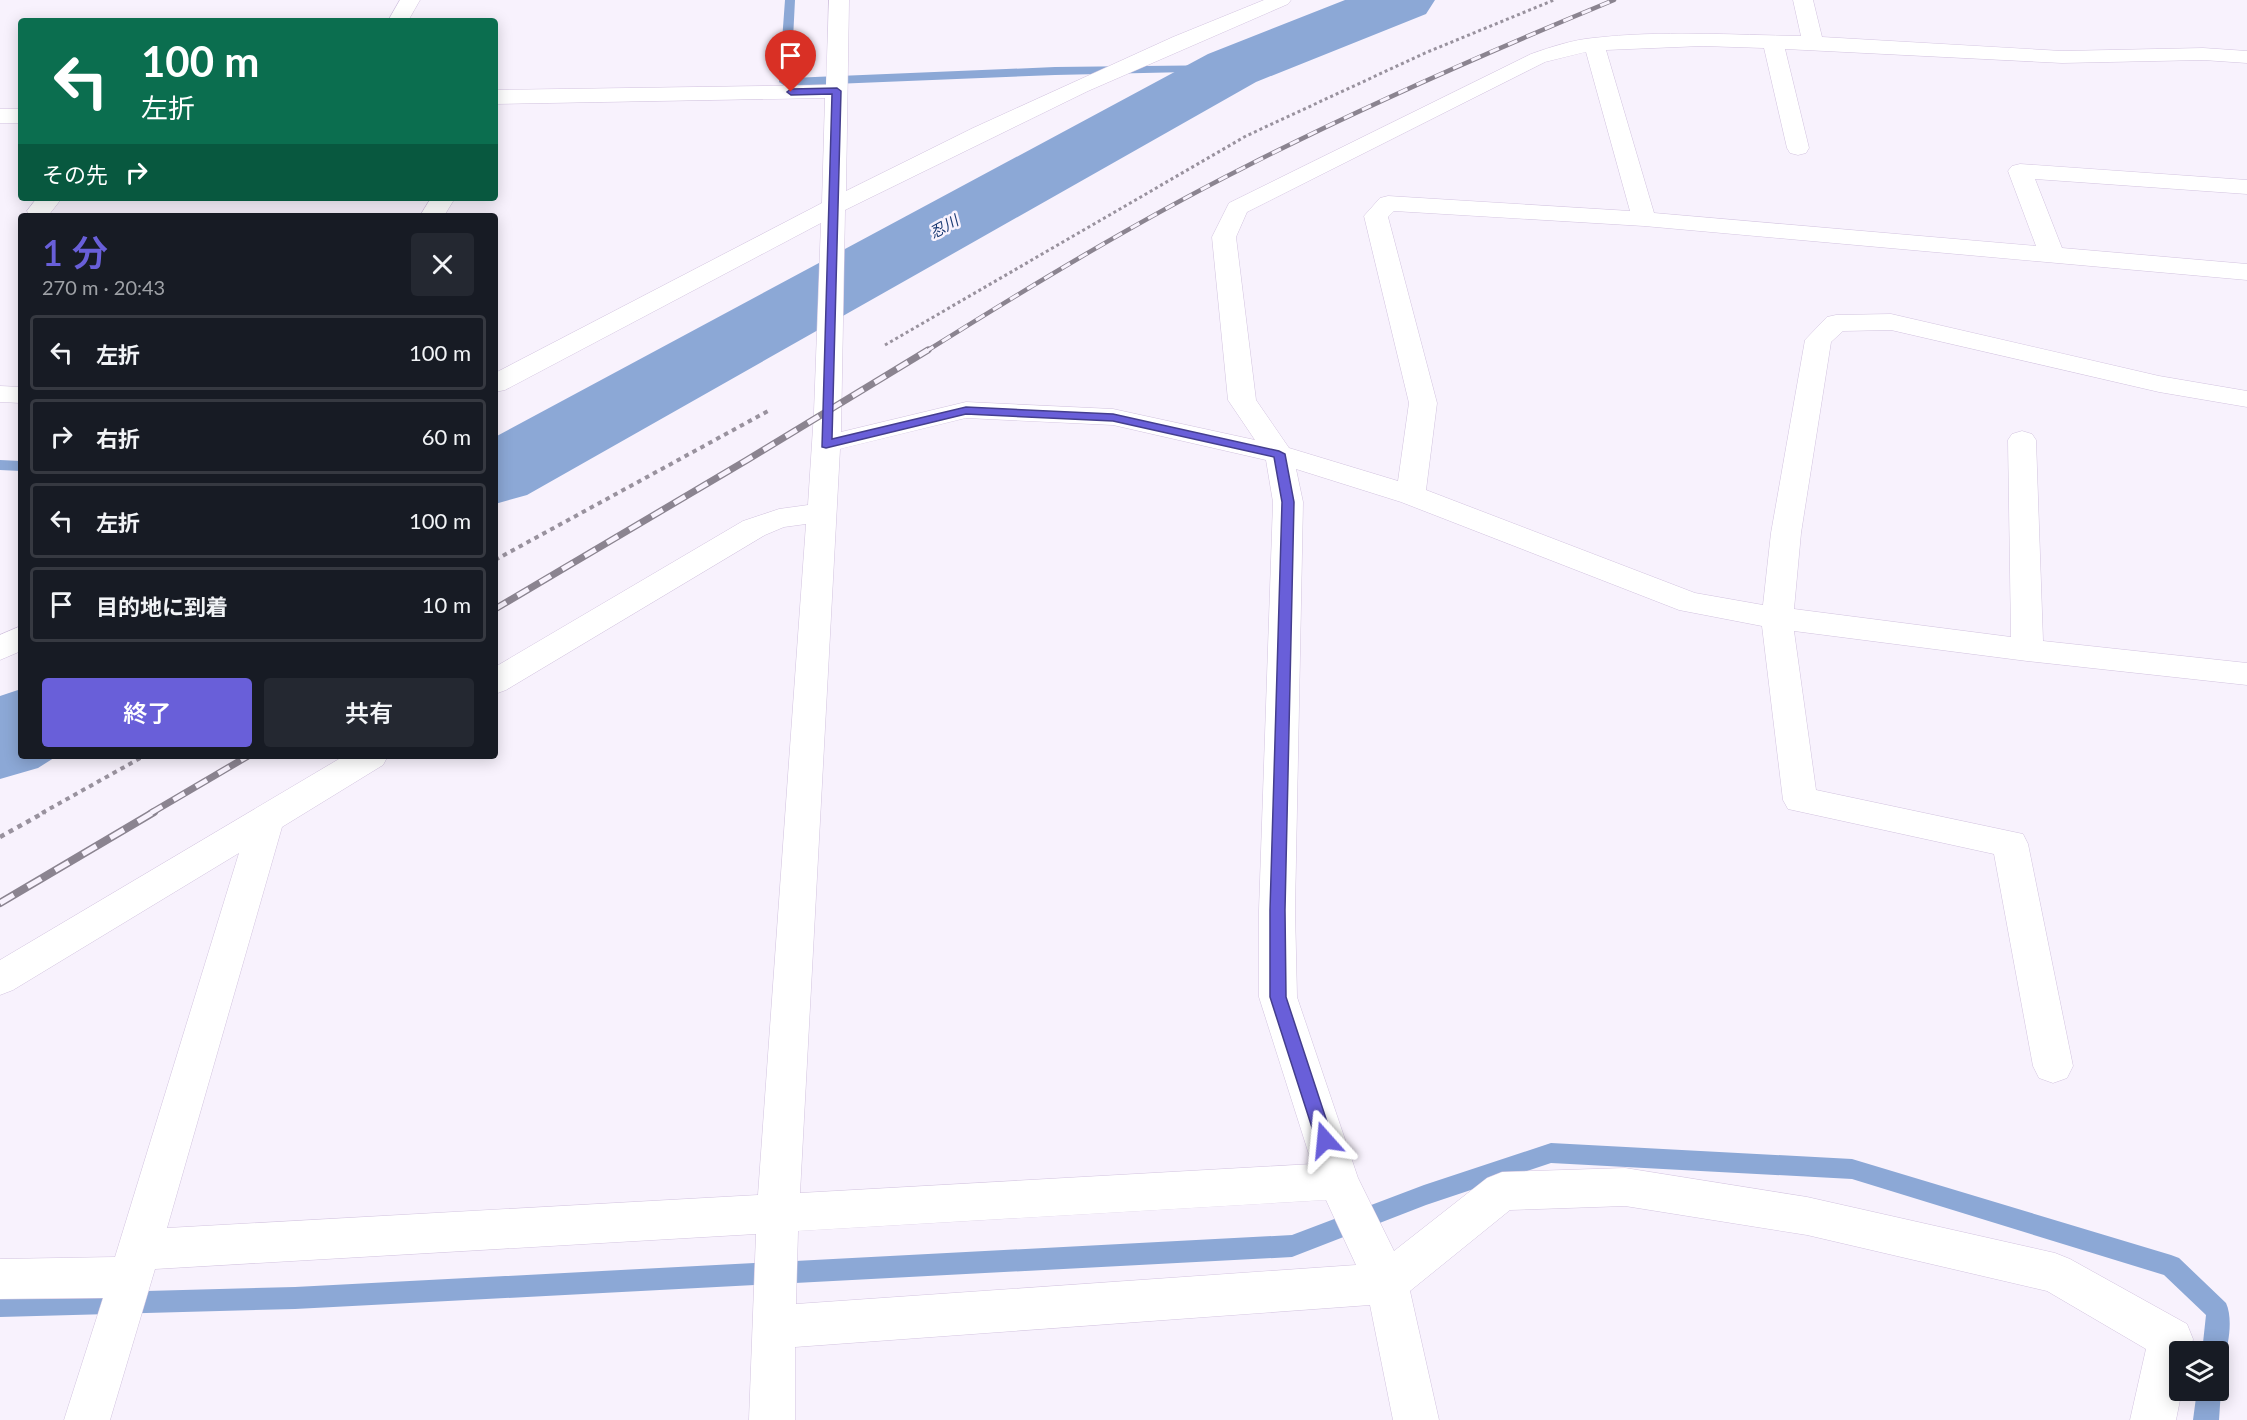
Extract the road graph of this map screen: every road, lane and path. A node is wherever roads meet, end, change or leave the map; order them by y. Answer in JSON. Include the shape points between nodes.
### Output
{"nodes":[{"id":1,"x":410,"y":0,"type":"edge"},
{"id":2,"x":839,"y":0,"type":"edge"},
{"id":3,"x":1281,"y":0,"type":"edge"},
{"id":4,"x":1554,"y":0,"type":"edge"},
{"id":5,"x":1803,"y":0,"type":"edge"},
{"id":6,"x":400,"y":18,"type":"edge"},
{"id":7,"x":1773,"y":42,"type":"junction"},
{"id":8,"x":1813,"y":43,"type":"junction"},
{"id":9,"x":1594,"y":44,"type":"junction"},
{"id":10,"x":2247,"y":57,"type":"edge"},
{"id":11,"x":837,"y":91,"type":"junction"},
{"id":12,"x":498,"y":97,"type":"edge"},
{"id":13,"x":0,"y":116,"type":"edge"},
{"id":14,"x":18,"y":116,"type":"edge"},
{"id":15,"x":1798,"y":148,"type":"dead end"},
{"id":16,"x":2247,"y":187,"type":"edge"},
{"id":17,"x":833,"y":214,"type":"junction"},
{"id":18,"x":1644,"y":219,"type":"junction"},
{"id":19,"x":2052,"y":255,"type":"junction"},
{"id":20,"x":2247,"y":273,"type":"edge"},
{"id":21,"x":885,"y":345,"type":"dead end"},
{"id":22,"x":498,"y":382,"type":"edge"},
{"id":23,"x":0,"y":394,"type":"edge"},
{"id":24,"x":18,"y":395,"type":"edge"},
{"id":25,"x":2247,"y":399,"type":"edge"},
{"id":26,"x":768,"y":411,"type":"dead end"},
{"id":27,"x":2022,"y":440,"type":"dead end"},
{"id":28,"x":826,"y":444,"type":"junction"},
{"id":29,"x":1279,"y":454,"type":"junction"},
{"id":30,"x":1410,"y":495,"type":"junction"},
{"id":31,"x":823,"y":513,"type":"junction"},
{"id":32,"x":498,"y":558,"type":"edge"},
{"id":33,"x":1777,"y":618,"type":"junction"},
{"id":34,"x":18,"y":639,"type":"edge"},
{"id":35,"x":0,"y":649,"type":"edge"},
{"id":36,"x":2027,"y":650,"type":"junction"},
{"id":37,"x":2247,"y":674,"type":"edge"},
{"id":38,"x":498,"y":680,"type":"edge"},
{"id":39,"x":139,"y":759,"type":"edge"},
{"id":40,"x":366,"y":759,"type":"edge"},
{"id":41,"x":267,"y":817,"type":"junction"},
{"id":42,"x":0,"y":837,"type":"edge"},
{"id":43,"x":0,"y":979,"type":"edge"},
{"id":44,"x":2053,"y":1066,"type":"dead end"},
{"id":45,"x":1338,"y":1181,"type":"junction"},
{"id":46,"x":778,"y":1215,"type":"junction"},
{"id":47,"x":134,"y":1263,"type":"junction"},
{"id":48,"x":0,"y":1279,"type":"edge"},
{"id":49,"x":1387,"y":1283,"type":"junction"},
{"id":50,"x":773,"y":1327,"type":"junction"},
{"id":51,"x":87,"y":1420,"type":"edge"},
{"id":52,"x":772,"y":1420,"type":"edge"},
{"id":53,"x":1416,"y":1420,"type":"edge"},
{"id":54,"x":2153,"y":1420,"type":"edge"}],
"edges":[{"from":1,"to":6,"type":"street"},
{"from":2,"to":11,"type":"street"},
{"from":3,"to":17,"type":"street","via":[[1181,40]]},
{"from":4,"to":21,"type":"path","via":[[1425,53],[1246,136]]},
{"from":5,"to":8,"type":"street"},
{"from":7,"to":8,"type":"street"},
{"from":7,"to":9,"type":"street"},
{"from":7,"to":15,"type":"street"},
{"from":8,"to":10,"type":"street","via":[[2062,57]]},
{"from":9,"to":18,"type":"street"},
{"from":9,"to":29,"type":"street","via":[[1538,58],[1237,208],[1224,237],[1242,400]]},
{"from":11,"to":12,"type":"street"},
{"from":11,"to":17,"type":"street"},
{"from":13,"to":14,"type":"street"},
{"from":16,"to":19,"type":"street","via":[[2020,171]]},
{"from":17,"to":22,"type":"street"},
{"from":17,"to":28,"type":"street"},
{"from":18,"to":19,"type":"street"},
{"from":18,"to":30,"type":"street","via":[[1388,203],[1376,216],[1423,403]]},
{"from":19,"to":20,"type":"street"},
{"from":23,"to":24,"type":"street"},
{"from":25,"to":33,"type":"street","via":[[2159,384],[1891,322],[1836,323],[1818,340],[1786,533]]},
{"from":26,"to":32,"type":"path"},
{"from":27,"to":36,"type":"street"},
{"from":28,"to":29,"type":"street","via":[[966,410],[1113,417]]},
{"from":28,"to":31,"type":"street"},
{"from":29,"to":30,"type":"street"},
{"from":29,"to":45,"type":"street","via":[[1288,502],[1278,997]]},
{"from":30,"to":33,"type":"street","via":[[1690,603]]},
{"from":31,"to":38,"type":"street","via":[[779,518],[754,528]]},
{"from":31,"to":46,"type":"street"},
{"from":33,"to":36,"type":"street"},
{"from":33,"to":44,"type":"street","via":[[1800,800],[2010,844]]},
{"from":34,"to":35,"type":"street"},
{"from":36,"to":37,"type":"street"},
{"from":39,"to":42,"type":"path"},
{"from":40,"to":41,"type":"street"},
{"from":41,"to":43,"type":"street"},
{"from":41,"to":47,"type":"street"},
{"from":45,"to":46,"type":"street"},
{"from":45,"to":49,"type":"street"},
{"from":46,"to":47,"type":"street"},
{"from":46,"to":50,"type":"street"},
{"from":47,"to":48,"type":"street"},
{"from":47,"to":51,"type":"street"},
{"from":49,"to":50,"type":"street"},
{"from":49,"to":53,"type":"street"},
{"from":49,"to":54,"type":"street","via":[[1502,1191],[1625,1187],[1807,1216],[2055,1273],[2171,1339]]},
{"from":50,"to":52,"type":"street"}]}
